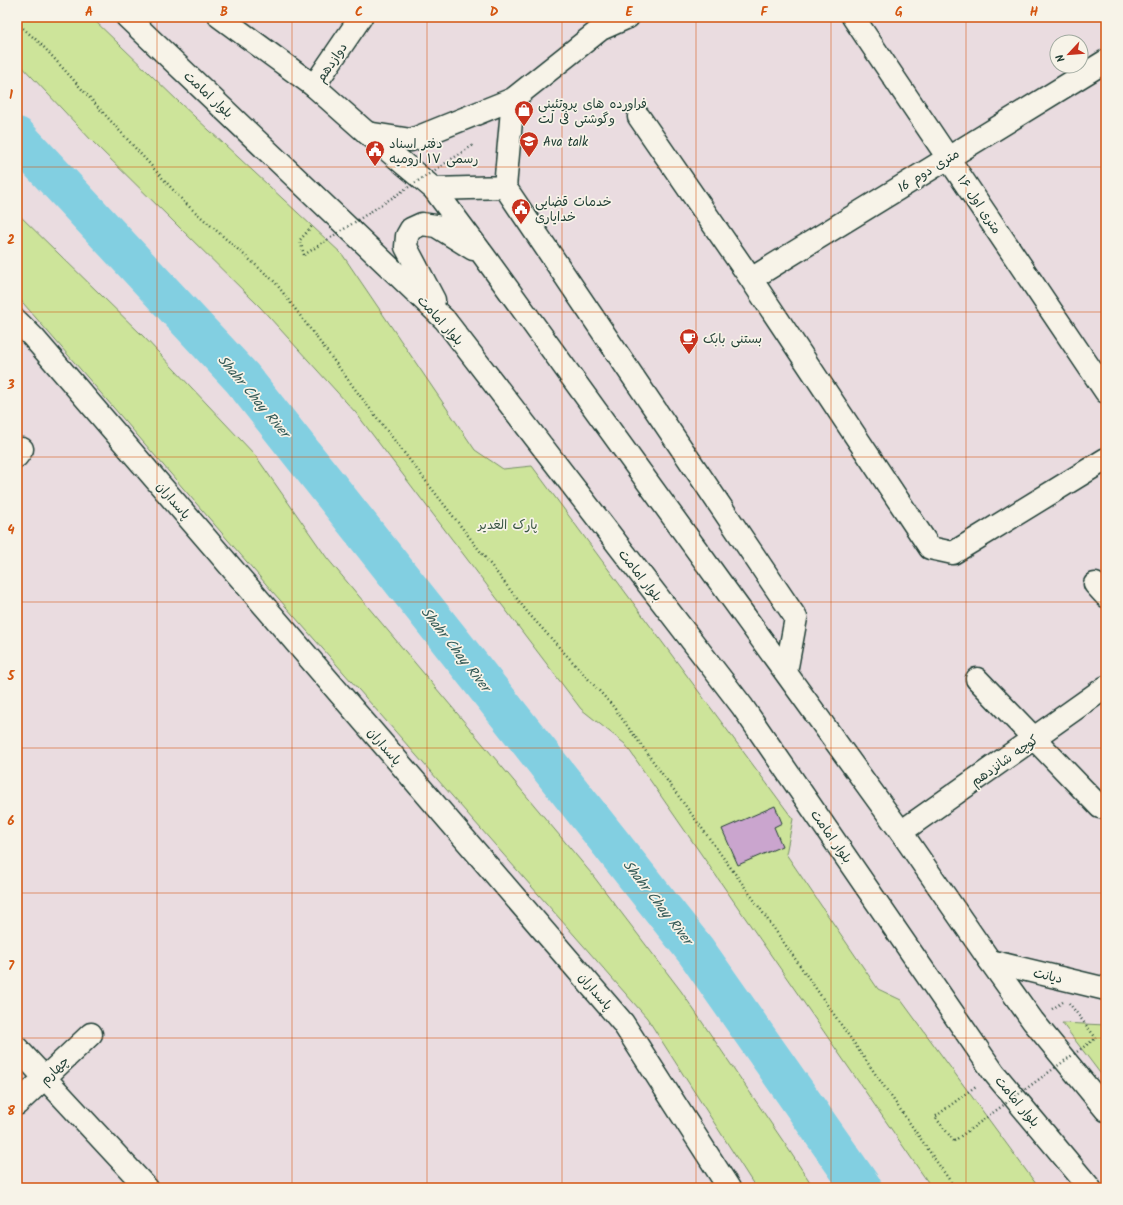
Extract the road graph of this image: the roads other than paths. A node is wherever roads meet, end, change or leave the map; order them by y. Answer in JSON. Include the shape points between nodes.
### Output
{"nodes":[{"id":1,"x":127,"y":17,"type":"edge"},
{"id":2,"x":220,"y":17,"type":"edge"},
{"id":3,"x":361,"y":17,"type":"edge"},
{"id":4,"x":628,"y":17,"type":"edge"},
{"id":5,"x":853,"y":17,"type":"edge"},
{"id":6,"x":603,"y":23,"type":"edge"},
{"id":7,"x":1106,"y":61,"type":"edge"},
{"id":8,"x":314,"y":86,"type":"junction"},
{"id":9,"x":513,"y":99,"type":"junction"},
{"id":10,"x":639,"y":118,"type":"dead end"},
{"id":11,"x":367,"y":133,"type":"junction"},
{"id":12,"x":949,"y":157,"type":"junction"},
{"id":13,"x":505,"y":187,"type":"junction"},
{"id":14,"x":434,"y":189,"type":"junction"},
{"id":15,"x":484,"y":256,"type":"junction"},
{"id":16,"x":751,"y":279,"type":"junction"},
{"id":17,"x":445,"y":320,"type":"junction"},
{"id":18,"x":17,"y":321,"type":"edge"},
{"id":19,"x":1106,"y":392,"type":"edge"},
{"id":20,"x":1106,"y":459,"type":"edge"},
{"id":21,"x":786,"y":672,"type":"junction"},
{"id":22,"x":977,"y":679,"type":"dead end"},
{"id":23,"x":1106,"y":687,"type":"edge"},
{"id":24,"x":1034,"y":738,"type":"junction"},
{"id":25,"x":1100,"y":807,"type":"dead end"},
{"id":26,"x":901,"y":832,"type":"junction"},
{"id":27,"x":990,"y":961,"type":"junction"},
{"id":28,"x":1106,"y":989,"type":"edge"},
{"id":29,"x":91,"y":1034,"type":"dead end"},
{"id":30,"x":17,"y":1048,"type":"edge"},
{"id":31,"x":46,"y":1078,"type":"junction"},
{"id":32,"x":17,"y":1104,"type":"edge"},
{"id":33,"x":1106,"y":1110,"type":"edge"},
{"id":34,"x":147,"y":1188,"type":"edge"},
{"id":35,"x":729,"y":1188,"type":"edge"},
{"id":36,"x":1090,"y":1188,"type":"edge"}],
"edges":[{"from":1,"to":17,"type":"main road","name":"بلوار امامت"},
{"from":2,"to":8,"type":"main road"},
{"from":3,"to":8,"type":"main road","name":"دوازدهم"},
{"from":4,"to":6,"type":"main road"},
{"from":5,"to":12,"type":"main road","name":"۱۶ متری اول"},
{"from":6,"to":9,"type":"main road"},
{"from":7,"to":12,"type":"main road","name":"16 متری دوم"},
{"from":8,"to":11,"type":"main road"},
{"from":9,"to":11,"type":"main road","via":[[411,140]]},
{"from":9,"to":13,"type":"main road"},
{"from":10,"to":16,"type":"main road"},
{"from":11,"to":14,"type":"main road"},
{"from":12,"to":16,"type":"main road","name":"16 متری دوم"},
{"from":12,"to":19,"type":"main road","name":"۱۶ متری اول"},
{"from":13,"to":14,"type":"main road"},
{"from":13,"to":21,"type":"main road","via":[[796,618]]},
{"from":14,"to":15,"type":"main road"},
{"from":15,"to":17,"type":"main road","via":[[436,226],[422,224],[411,229],[406,236],[406,248]]},
{"from":15,"to":21,"type":"main road"},
{"from":16,"to":20,"type":"main road","via":[[930,548],[953,553]]},
{"from":17,"to":36,"type":"main road","name":"بلوار امامت","via":[[742,706],[994,1073]]},
{"from":18,"to":35,"type":"main road","name":"پاسداران","via":[[39,343],[623,1023]]},
{"from":21,"to":26,"type":"main road"},
{"from":22,"to":24,"type":"main road"},
{"from":23,"to":24,"type":"main road","name":"کوچه شانزدهم"},
{"from":24,"to":25,"type":"main road"},
{"from":24,"to":26,"type":"main road","name":"کوچه شانزدهم"},
{"from":26,"to":27,"type":"main road"},
{"from":27,"to":28,"type":"main road","name":"دیانت"},
{"from":27,"to":33,"type":"main road","via":[[1033,1021]]},
{"from":29,"to":31,"type":"main road","name":"چهارم"},
{"from":30,"to":31,"type":"main road"},
{"from":31,"to":32,"type":"main road","name":"چهارم"},
{"from":31,"to":34,"type":"main road"}]}
